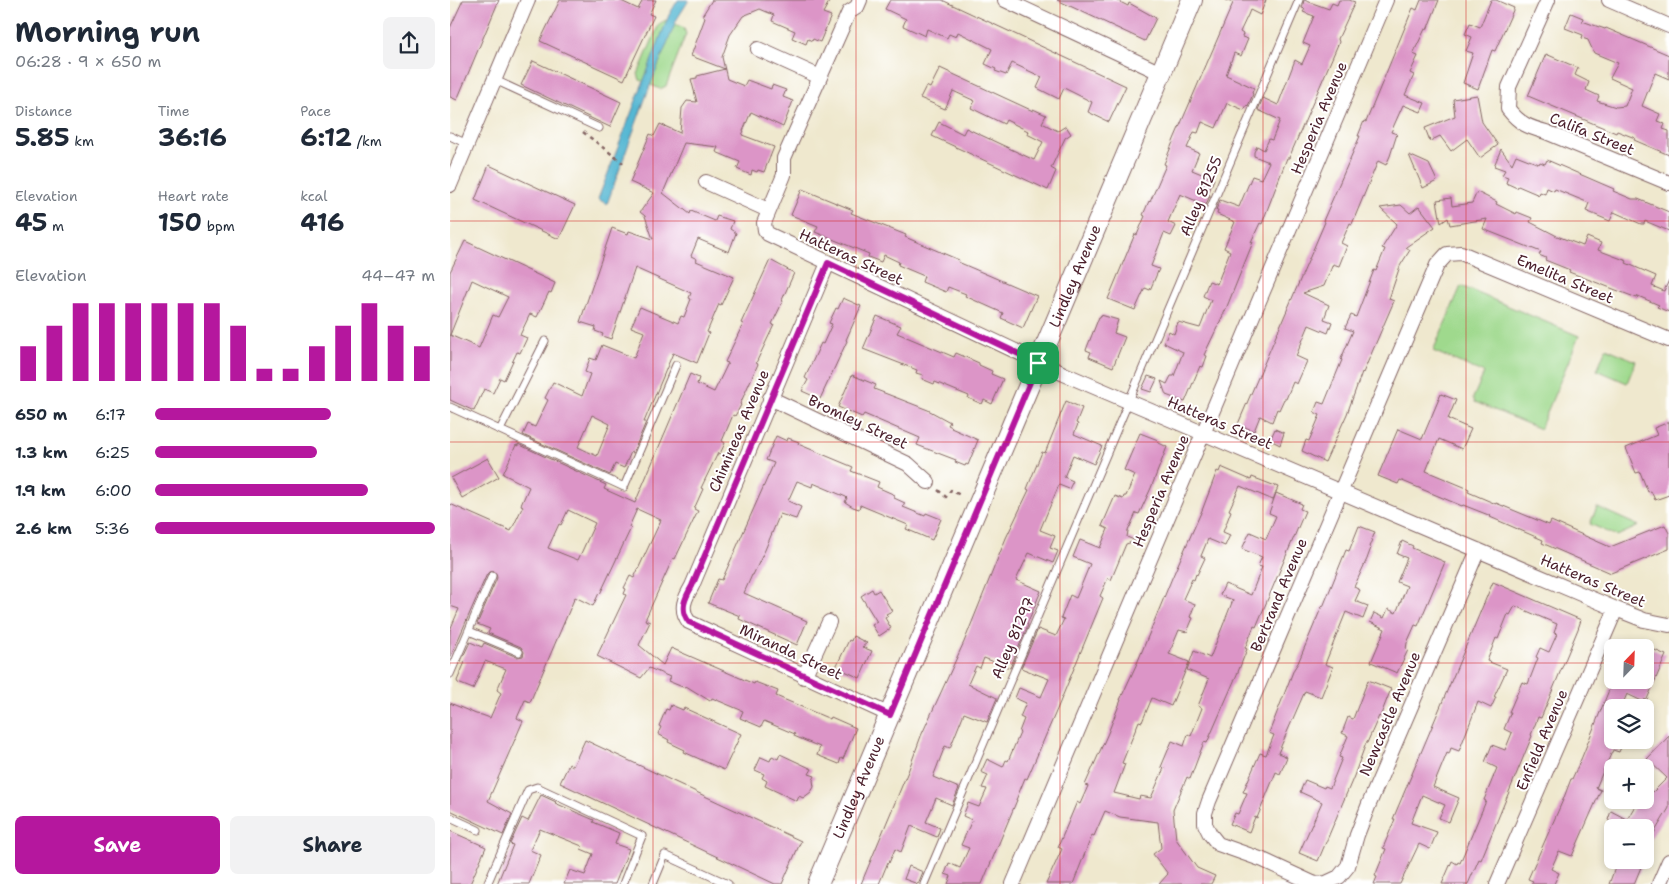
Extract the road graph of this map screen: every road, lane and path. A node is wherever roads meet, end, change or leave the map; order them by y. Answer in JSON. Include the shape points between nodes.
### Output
{"nodes":[{"id":1,"x":528,"y":0,"type":"edge"},
{"id":2,"x":860,"y":0,"type":"edge"},
{"id":3,"x":1005,"y":0,"type":"edge"},
{"id":4,"x":1192,"y":0,"type":"edge"},
{"id":5,"x":1299,"y":0,"type":"edge"},
{"id":6,"x":1386,"y":0,"type":"edge"},
{"id":7,"x":1548,"y":0,"type":"edge"},
{"id":8,"x":1609,"y":0,"type":"edge"},
{"id":9,"x":1669,"y":26,"type":"edge"},
{"id":10,"x":758,"y":49,"type":"dead end"},
{"id":11,"x":1161,"y":73,"type":"junction"},
{"id":12,"x":820,"y":77,"type":"junction"},
{"id":13,"x":495,"y":80,"type":"junction"},
{"id":14,"x":599,"y":128,"type":"dead end"},
{"id":15,"x":450,"y":136,"type":"edge"},
{"id":16,"x":467,"y":144,"type":"junction"},
{"id":17,"x":610,"y":153,"type":"dead end"},
{"id":18,"x":623,"y":163,"type":"dead end"},
{"id":19,"x":706,"y":182,"type":"dead end"},
{"id":20,"x":1669,"y":183,"type":"edge"},
{"id":21,"x":450,"y":185,"type":"edge"},
{"id":22,"x":768,"y":210,"type":"junction"},
{"id":23,"x":1447,"y":254,"type":"joint"},
{"id":24,"x":828,"y":263,"type":"junction"},
{"id":25,"x":1669,"y":340,"type":"edge"},
{"id":26,"x":545,"y":341,"type":"dead end"},
{"id":27,"x":1038,"y":363,"type":"junction"},
{"id":28,"x":676,"y":365,"type":"dead end"},
{"id":29,"x":770,"y":398,"type":"junction"},
{"id":30,"x":1128,"y":402,"type":"junction"},
{"id":31,"x":450,"y":407,"type":"edge"},
{"id":32,"x":500,"y":430,"type":"junction"},
{"id":33,"x":1203,"y":434,"type":"junction"},
{"id":34,"x":928,"y":482,"type":"joint"},
{"id":35,"x":1341,"y":492,"type":"junction"},
{"id":36,"x":960,"y":495,"type":"dead end"},
{"id":37,"x":1478,"y":550,"type":"junction"},
{"id":38,"x":492,"y":576,"type":"dead end"},
{"id":39,"x":1616,"y":608,"type":"junction"},
{"id":40,"x":684,"y":612,"type":"joint"},
{"id":41,"x":828,"y":622,"type":"dead end"},
{"id":42,"x":1669,"y":625,"type":"edge"},
{"id":43,"x":469,"y":631,"type":"junction"},
{"id":44,"x":519,"y":652,"type":"dead end"},
{"id":45,"x":450,"y":675,"type":"edge"},
{"id":46,"x":804,"y":676,"type":"junction"},
{"id":47,"x":890,"y":715,"type":"junction"},
{"id":48,"x":450,"y":817,"type":"edge"},
{"id":49,"x":478,"y":830,"type":"dead end"},
{"id":50,"x":1669,"y":861,"type":"edge"},
{"id":51,"x":488,"y":882,"type":"dead end"},
{"id":52,"x":1326,"y":883,"type":"joint"},
{"id":53,"x":623,"y":884,"type":"edge"},
{"id":54,"x":653,"y":884,"type":"edge"},
{"id":55,"x":728,"y":884,"type":"edge"},
{"id":56,"x":818,"y":884,"type":"edge"},
{"id":57,"x":924,"y":884,"type":"edge"},
{"id":58,"x":1012,"y":884,"type":"edge"},
{"id":59,"x":1497,"y":884,"type":"edge"},
{"id":60,"x":1659,"y":884,"type":"edge"}],
"edges":[{"from":1,"to":13,"type":"street"},
{"from":2,"to":12,"type":"street","via":[[857,7],[849,12]]},
{"from":3,"to":11,"type":"street"},
{"from":4,"to":11,"type":"main road","name":"Lindley Avenue"},
{"from":5,"to":30,"type":"lane","name":"Alley 81255"},
{"from":6,"to":33,"type":"street","name":"Hesperia Avenue"},
{"from":7,"to":20,"type":"street","name":"Califa Street","via":[[1509,87],[1508,109],[1518,121],[1532,128]]},
{"from":8,"to":9,"type":"street"},
{"from":10,"to":12,"type":"street"},
{"from":11,"to":27,"type":"main road","name":"Lindley Avenue"},
{"from":12,"to":22,"type":"street","via":[[784,158],[784,176]]},
{"from":13,"to":14,"type":"lane"},
{"from":13,"to":16,"type":"street"},
{"from":15,"to":16,"type":"lane"},
{"from":16,"to":21,"type":"street"},
{"from":17,"to":18,"type":"path"},
{"from":19,"to":22,"type":"street"},
{"from":22,"to":24,"type":"street","name":"Hatteras Street","via":[[764,223],[770,236]]},
{"from":23,"to":25,"type":"street","name":"Emelita Street","via":[[1462,253],[1475,258]]},
{"from":23,"to":35,"type":"street","name":"Bertrand Avenue","via":[[1430,278]]},
{"from":24,"to":27,"type":"street","name":"Hatteras Street"},
{"from":24,"to":29,"type":"street","name":"Chimineas Avenue"},
{"from":26,"to":32,"type":"lane"},
{"from":27,"to":30,"type":"street","name":"Hatteras Street"},
{"from":27,"to":47,"type":"main road","name":"Lindley Avenue"},
{"from":28,"to":32,"type":"lane","via":[[624,487]]},
{"from":29,"to":34,"type":"street","name":"Bromley Street","via":[[908,464]]},
{"from":29,"to":40,"type":"street","name":"Chimineas Avenue","via":[[684,600]]},
{"from":30,"to":33,"type":"street","name":"Hatteras Street"},
{"from":30,"to":57,"type":"lane","name":"Alley 81297"},
{"from":31,"to":32,"type":"lane"},
{"from":33,"to":35,"type":"street","name":"Hatteras Street"},
{"from":33,"to":58,"type":"street","name":"Hesperia Avenue"},
{"from":34,"to":36,"type":"path","via":[[946,496],[951,490]]},
{"from":35,"to":37,"type":"street","name":"Hatteras Street"},
{"from":35,"to":52,"type":"street","name":"Bertrand Avenue","via":[[1205,812],[1205,824],[1218,844],[1315,884]]},
{"from":37,"to":39,"type":"street","name":"Hatteras Street"},
{"from":37,"to":52,"type":"street","name":"Newcastle Avenue","via":[[1369,804],[1348,866],[1339,877]]},
{"from":38,"to":43,"type":"lane"},
{"from":39,"to":42,"type":"street","name":"Hatteras Street","via":[[1644,620]]},
{"from":39,"to":59,"type":"street","name":"Enfield Avenue"},
{"from":40,"to":46,"type":"street","name":"Miranda Street","via":[[689,622]]},
{"from":41,"to":46,"type":"street"},
{"from":43,"to":44,"type":"lane"},
{"from":43,"to":45,"type":"lane"},
{"from":46,"to":47,"type":"street","name":"Miranda Street"},
{"from":47,"to":56,"type":"main road","name":"Lindley Avenue"},
{"from":48,"to":49,"type":"lane"},
{"from":50,"to":60,"type":"street"},
{"from":51,"to":53,"type":"lane","via":[[528,790],[537,787],[642,836]]},
{"from":54,"to":55,"type":"lane","via":[[665,855]]}]}
